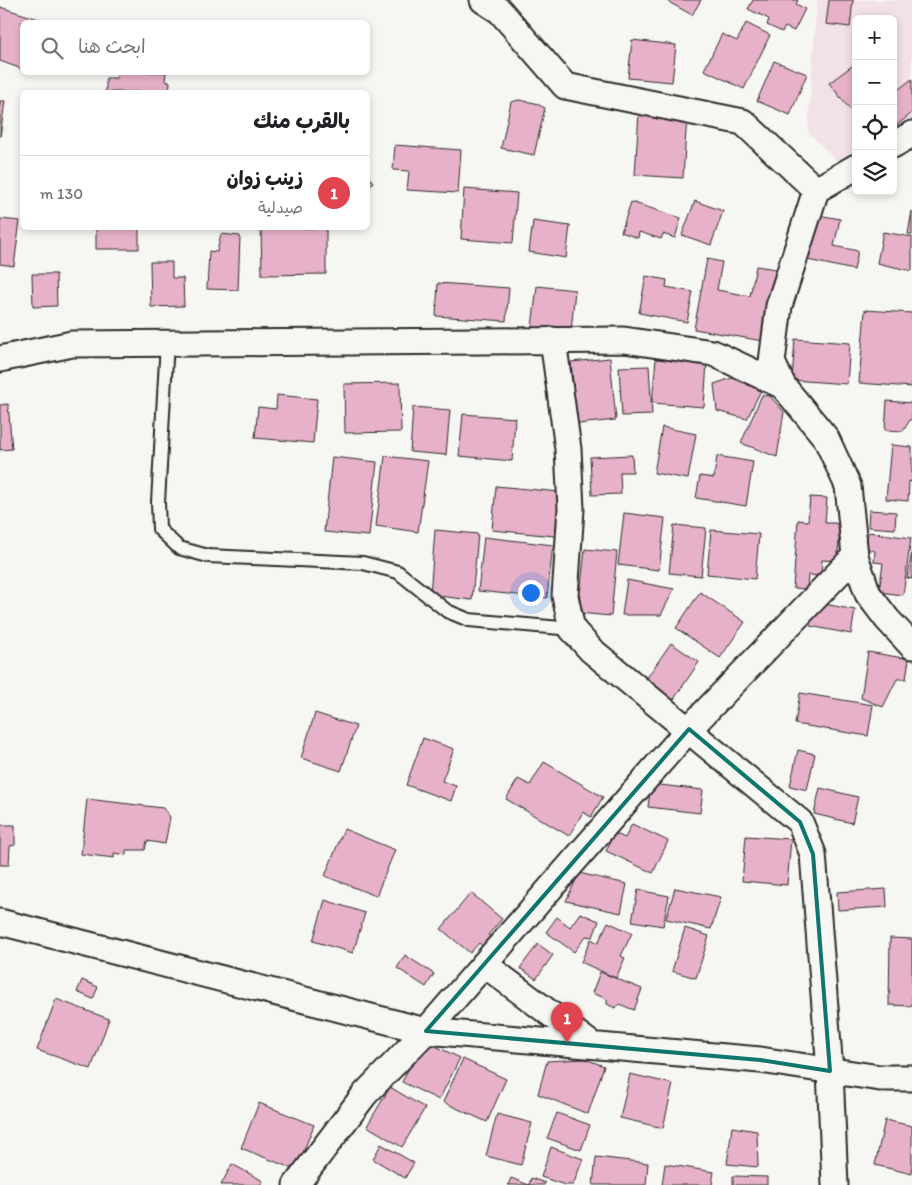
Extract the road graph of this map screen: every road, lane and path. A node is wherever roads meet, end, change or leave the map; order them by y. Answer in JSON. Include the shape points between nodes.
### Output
{"nodes":[{"id":1,"x":483,"y":0,"type":"edge"},
{"id":2,"x":912,"y":134,"type":"edge"},
{"id":3,"x":897,"y":143,"type":"edge"},
{"id":4,"x":852,"y":168,"type":"edge"},
{"id":5,"x":816,"y":190,"type":"junction"},
{"id":6,"x":553,"y":340,"type":"junction"},
{"id":7,"x":167,"y":342,"type":"junction"},
{"id":8,"x":0,"y":358,"type":"edge"},
{"id":9,"x":783,"y":386,"type":"junction"},
{"id":10,"x":855,"y":556,"type":"junction"},
{"id":11,"x":572,"y":629,"type":"junction"},
{"id":12,"x":912,"y":646,"type":"edge"},
{"id":13,"x":689,"y":729,"type":"junction"},
{"id":14,"x":0,"y":922,"type":"edge"},
{"id":15,"x":484,"y":964,"type":"junction"},
{"id":16,"x":426,"y":1031,"type":"junction"},
{"id":17,"x":592,"y":1045,"type":"junction"},
{"id":18,"x":830,"y":1071,"type":"junction"},
{"id":19,"x":912,"y":1078,"type":"edge"},
{"id":20,"x":296,"y":1185,"type":"edge"},
{"id":21,"x":835,"y":1185,"type":"edge"}],
"edges":[{"from":1,"to":5,"type":"street","via":[[500,12],[565,86],[743,122]]},
{"from":2,"to":3,"type":"street"},
{"from":4,"to":5,"type":"street"},
{"from":5,"to":9,"type":"street","via":[[779,306],[772,362]]},
{"from":6,"to":7,"type":"street"},
{"from":6,"to":9,"type":"street","via":[[624,340],[713,353]]},
{"from":6,"to":11,"type":"street","via":[[568,449],[571,509],[565,596]]},
{"from":7,"to":8,"type":"street","via":[[72,344]]},
{"from":7,"to":11,"type":"lane","via":[[158,502],[160,529],[179,548],[208,556],[363,563],[398,572],[448,611],[469,620]]},
{"from":9,"to":10,"type":"street","via":[[826,438],[848,486]]},
{"from":10,"to":12,"type":"street","via":[[868,594]]},
{"from":10,"to":13,"type":"street"},
{"from":11,"to":13,"type":"street","via":[[591,650]]},
{"from":13,"to":15,"type":"street"},
{"from":13,"to":18,"type":"street","via":[[800,822],[814,854]]},
{"from":14,"to":16,"type":"street"},
{"from":15,"to":16,"type":"street"},
{"from":15,"to":17,"type":"street"},
{"from":16,"to":17,"type":"street"},
{"from":16,"to":20,"type":"street","via":[[365,1094]]},
{"from":17,"to":18,"type":"street","via":[[760,1060]]},
{"from":18,"to":19,"type":"street","via":[[880,1078]]},
{"from":18,"to":21,"type":"street"}]}
